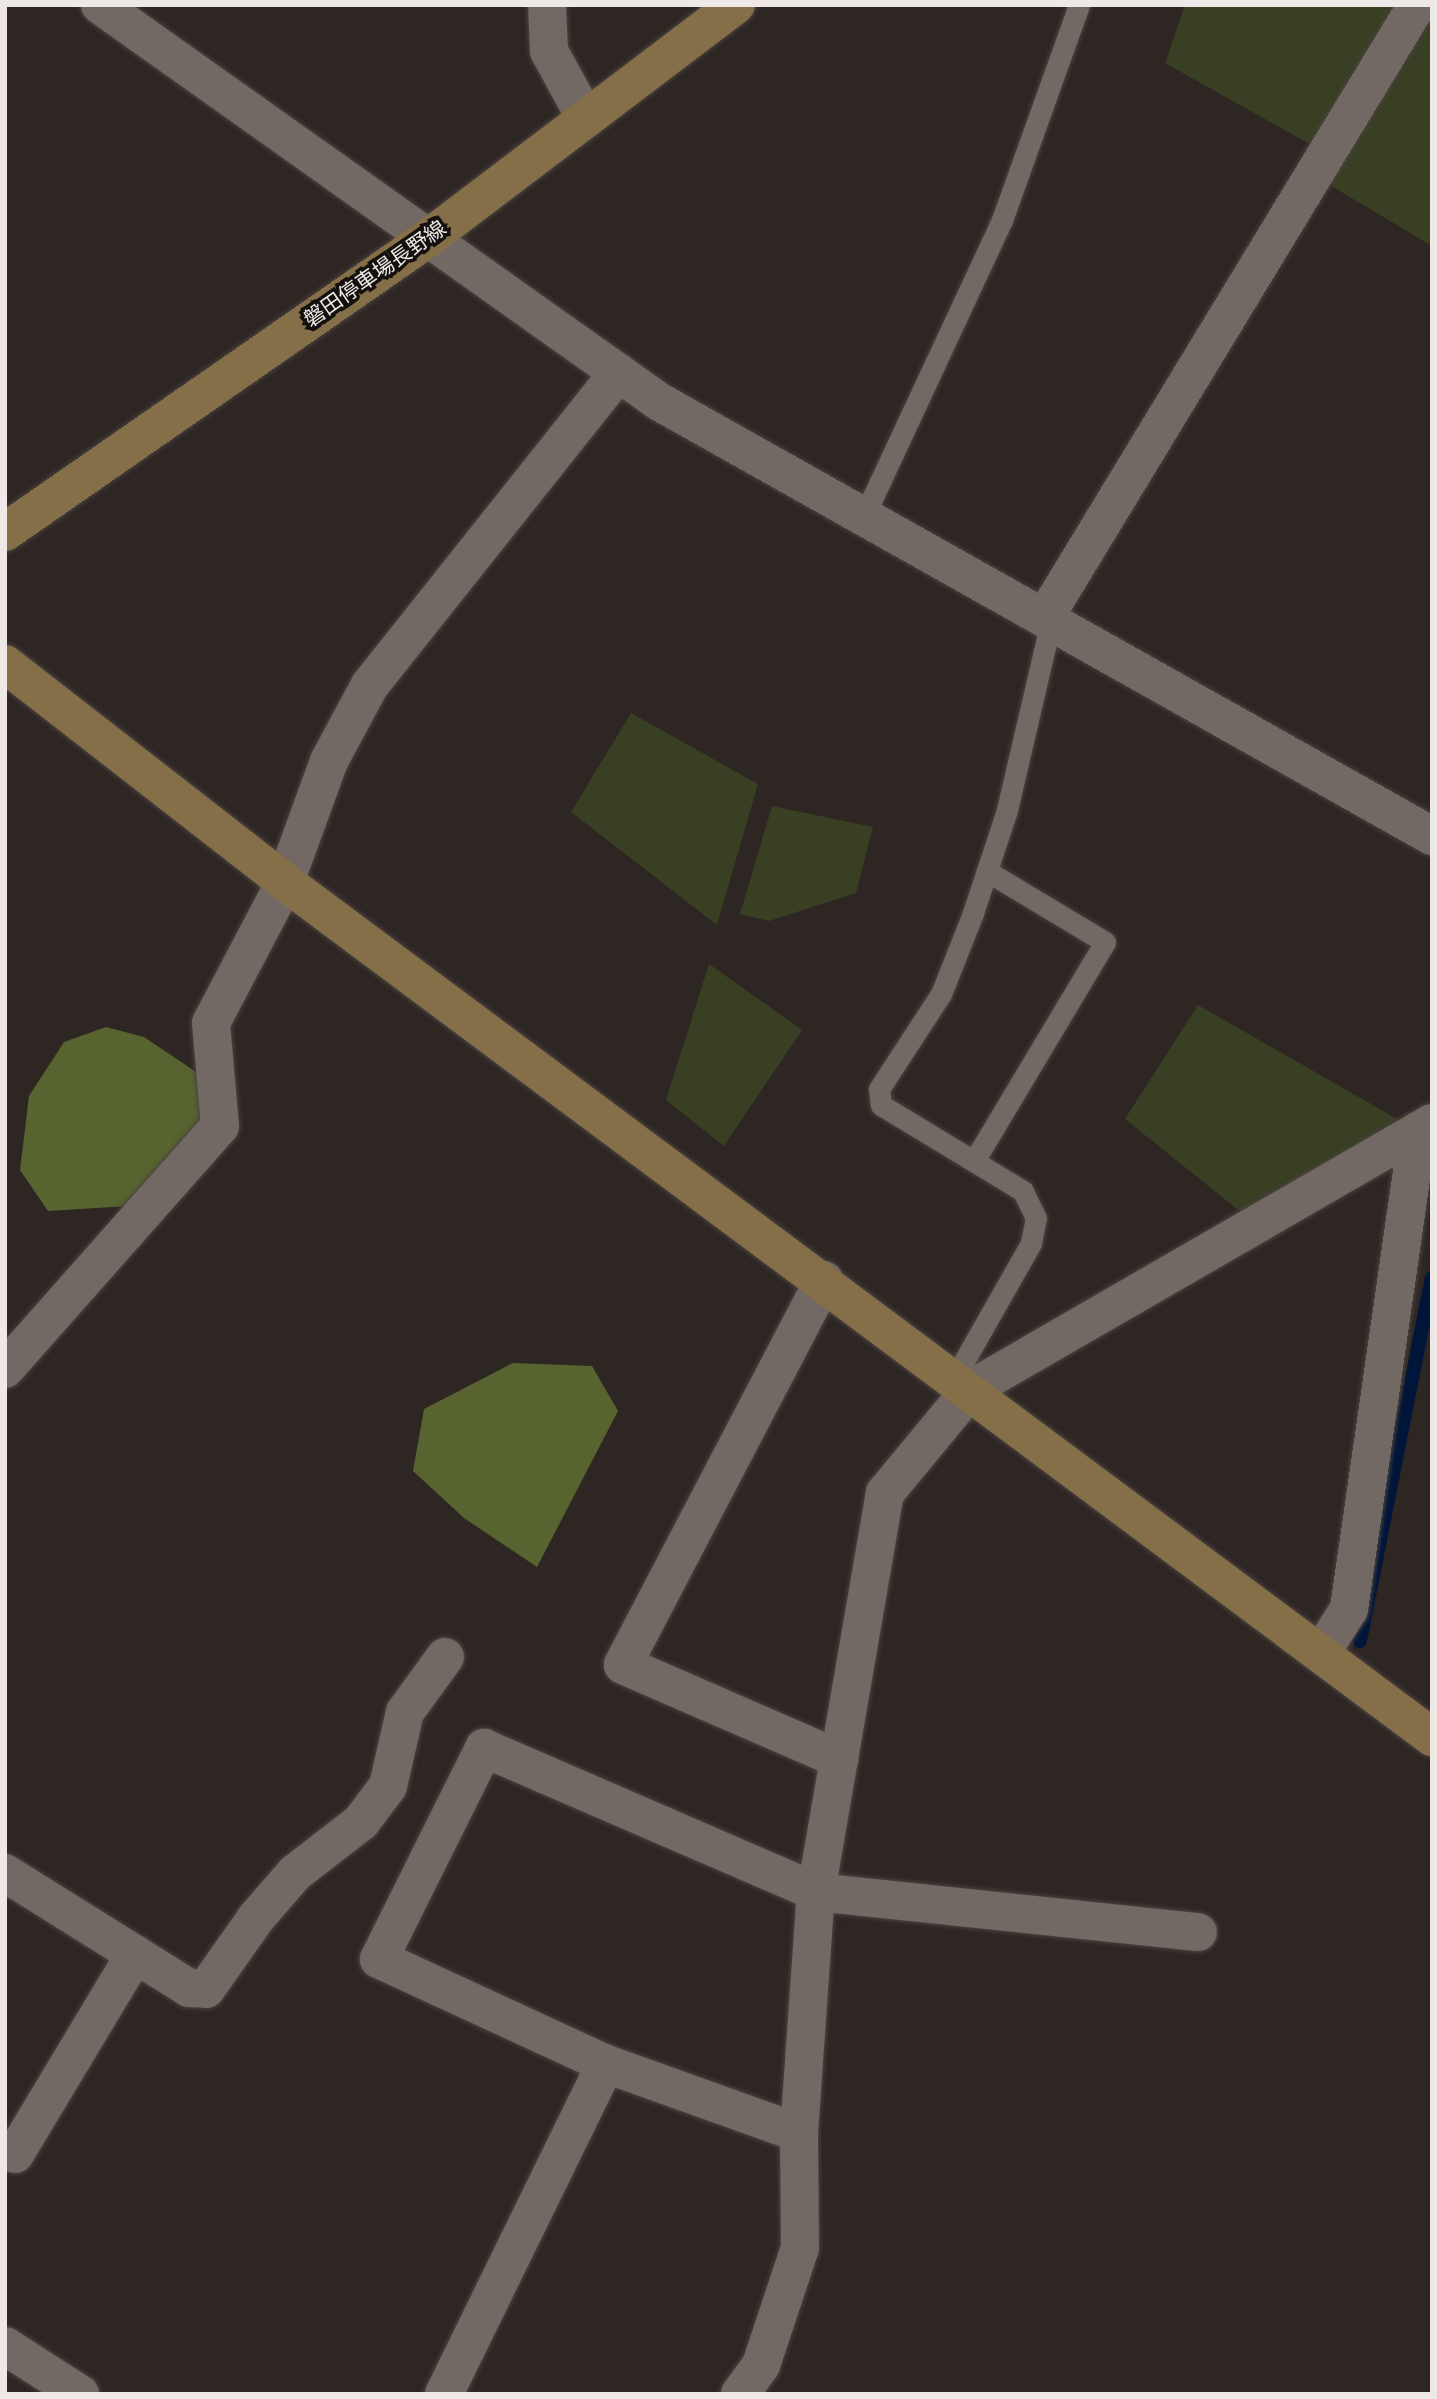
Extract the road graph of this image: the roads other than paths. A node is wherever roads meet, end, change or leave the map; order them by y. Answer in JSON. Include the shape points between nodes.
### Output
{"nodes":[{"id":1,"x":547,"y":5,"type":"edge"},
{"id":2,"x":736,"y":5,"type":"edge"},
{"id":3,"x":1079,"y":5,"type":"edge"},
{"id":4,"x":1417,"y":5,"type":"edge"},
{"id":5,"x":125,"y":12,"type":"edge"},
{"id":6,"x":586,"y":119,"type":"junction"},
{"id":7,"x":430,"y":237,"type":"junction"},
{"id":8,"x":618,"y":373,"type":"junction"},
{"id":9,"x":864,"y":516,"type":"junction"},
{"id":10,"x":5,"y":531,"type":"edge"},
{"id":11,"x":1048,"y":619,"type":"junction"},
{"id":12,"x":5,"y":664,"type":"edge"},
{"id":13,"x":1432,"y":836,"type":"edge"},
{"id":14,"x":987,"y":871,"type":"junction"},
{"id":15,"x":285,"y":882,"type":"junction"},
{"id":16,"x":1425,"y":1127,"type":"edge"},
{"id":17,"x":974,"y":1161,"type":"junction"},
{"id":18,"x":824,"y":1280,"type":"junction"},
{"id":19,"x":5,"y":1369,"type":"edge"},
{"id":20,"x":963,"y":1383,"type":"junction"},
{"id":21,"x":1321,"y":1653,"type":"junction"},
{"id":22,"x":445,"y":1657,"type":"dead end"},
{"id":23,"x":1432,"y":1737,"type":"edge"},
{"id":24,"x":839,"y":1759,"type":"junction"},
{"id":25,"x":5,"y":1873,"type":"edge"},
{"id":26,"x":816,"y":1892,"type":"junction"},
{"id":27,"x":1198,"y":1932,"type":"dead end"},
{"id":28,"x":135,"y":1954,"type":"junction"},
{"id":29,"x":606,"y":2064,"type":"junction"},
{"id":30,"x":799,"y":2133,"type":"junction"},
{"id":31,"x":15,"y":2154,"type":"dead end"},
{"id":32,"x":5,"y":2346,"type":"edge"},
{"id":33,"x":80,"y":2394,"type":"edge"},
{"id":34,"x":444,"y":2394,"type":"edge"},
{"id":35,"x":740,"y":2394,"type":"edge"}],
"edges":[{"from":1,"to":6,"type":"street","via":[[549,51]]},
{"from":2,"to":6,"type":"street","name":"磐田停車場長野線"},
{"from":3,"to":9,"type":"lane","via":[[1002,220]]},
{"from":4,"to":11,"type":"street"},
{"from":5,"to":7,"type":"street"},
{"from":6,"to":7,"type":"street","name":"磐田停車場長野線"},
{"from":7,"to":8,"type":"street"},
{"from":7,"to":10,"type":"street","name":"磐田停車場長野線"},
{"from":8,"to":9,"type":"street","via":[[658,401]]},
{"from":8,"to":15,"type":"street","via":[[370,685],[329,761]]},
{"from":9,"to":11,"type":"street"},
{"from":11,"to":13,"type":"street"},
{"from":11,"to":14,"type":"lane","via":[[1007,810]]},
{"from":12,"to":15,"type":"street"},
{"from":14,"to":17,"type":"lane","via":[[941,994],[879,1089],[881,1105]]},
{"from":14,"to":17,"type":"lane","via":[[1105,942]]},
{"from":15,"to":18,"type":"street"},
{"from":15,"to":19,"type":"street","via":[[211,1023],[220,1126]]},
{"from":16,"to":20,"type":"street"},
{"from":16,"to":21,"type":"street","via":[[1349,1609]]},
{"from":17,"to":20,"type":"lane","via":[[1023,1191],[1036,1218],[1031,1243]]},
{"from":18,"to":20,"type":"street"},
{"from":18,"to":24,"type":"street","via":[[623,1665]]},
{"from":20,"to":21,"type":"street"},
{"from":20,"to":24,"type":"street","via":[[885,1493]]},
{"from":21,"to":23,"type":"street"},
{"from":22,"to":28,"type":"street","via":[[405,1712],[388,1786],[361,1822],[295,1873],[256,1918],[206,1989],[189,1988]]},
{"from":24,"to":26,"type":"street"},
{"from":25,"to":28,"type":"street"},
{"from":26,"to":27,"type":"street"},
{"from":26,"to":29,"type":"street","via":[[484,1748],[379,1959]]},
{"from":26,"to":30,"type":"street"},
{"from":28,"to":31,"type":"street"},
{"from":29,"to":30,"type":"street"},
{"from":29,"to":34,"type":"street"},
{"from":30,"to":35,"type":"street","via":[[800,2248],[761,2365]]},
{"from":32,"to":33,"type":"street"}]}
